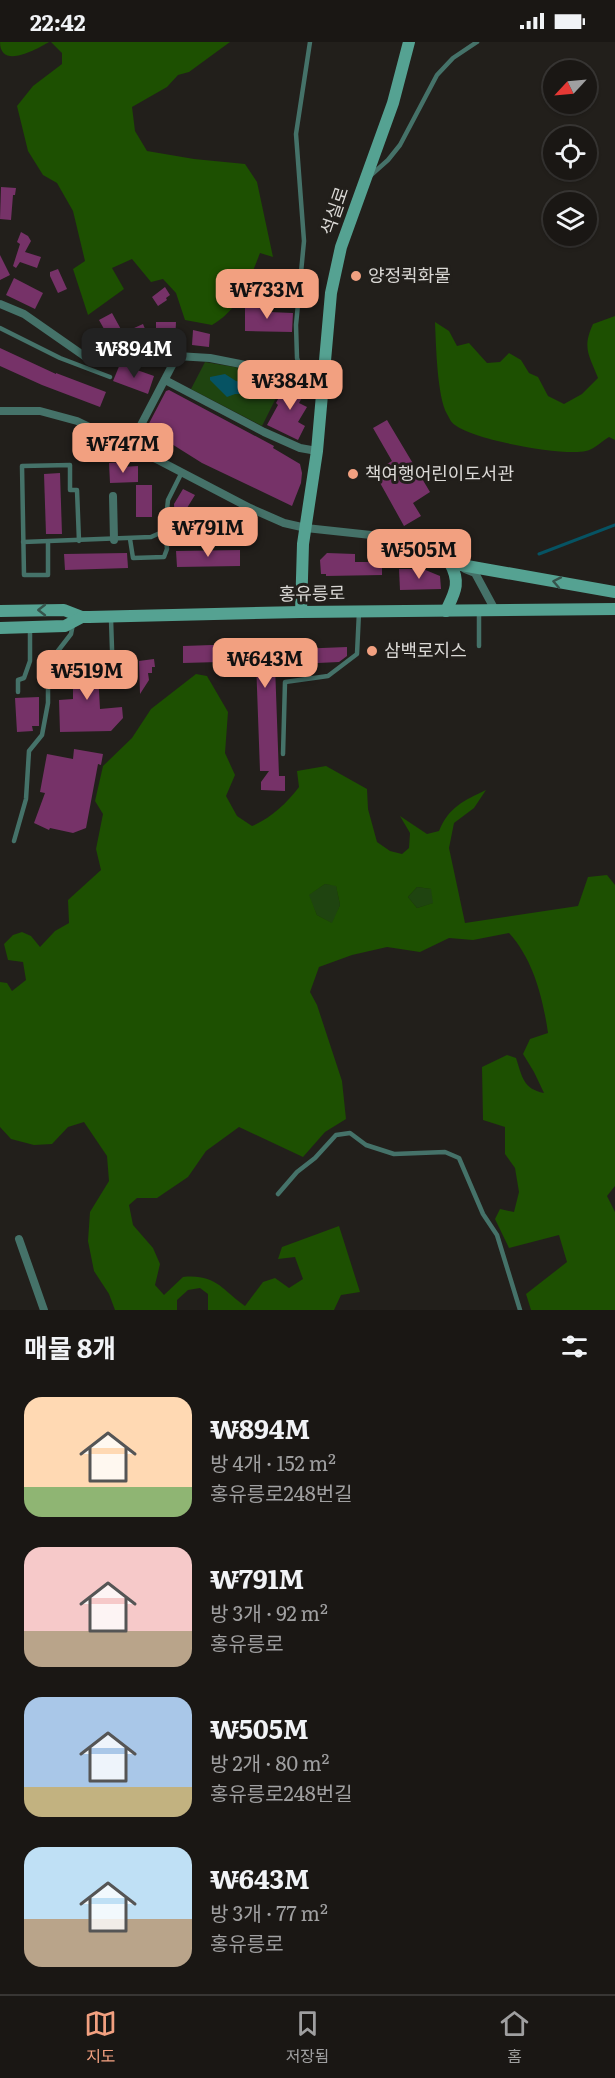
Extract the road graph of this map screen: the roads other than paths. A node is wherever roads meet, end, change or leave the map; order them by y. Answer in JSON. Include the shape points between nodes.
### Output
{"nodes":[{"id":1,"x":310,"y":42,"type":"edge"},
{"id":2,"x":409,"y":42,"type":"edge"},
{"id":3,"x":477,"y":42,"type":"edge"},
{"id":4,"x":365,"y":179,"type":"junction"},
{"id":5,"x":0,"y":304,"type":"edge"},
{"id":6,"x":0,"y":328,"type":"edge"},
{"id":7,"x":177,"y":356,"type":"junction"},
{"id":8,"x":110,"y":377,"type":"dead end"},
{"id":9,"x":165,"y":380,"type":"junction"},
{"id":10,"x":322,"y":380,"type":"junction"},
{"id":11,"x":0,"y":411,"type":"edge"},
{"id":12,"x":130,"y":446,"type":"junction"},
{"id":13,"x":317,"y":451,"type":"junction"},
{"id":14,"x":182,"y":472,"type":"junction"},
{"id":15,"x":113,"y":496,"type":"dead end"},
{"id":16,"x":306,"y":528,"type":"junction"},
{"id":17,"x":165,"y":529,"type":"junction"},
{"id":18,"x":212,"y":529,"type":"dead end"},
{"id":19,"x":130,"y":539,"type":"junction"},
{"id":20,"x":114,"y":540,"type":"junction"},
{"id":21,"x":79,"y":541,"type":"junction"},
{"id":22,"x":23,"y":542,"type":"junction"},
{"id":23,"x":48,"y":542,"type":"junction"},
{"id":24,"x":450,"y":563,"type":"junction"},
{"id":25,"x":615,"y":592,"type":"edge"},
{"id":26,"x":615,"y":609,"type":"edge"},
{"id":27,"x":0,"y":610,"type":"edge"},
{"id":28,"x":495,"y":610,"type":"junction"},
{"id":29,"x":446,"y":611,"type":"junction"},
{"id":30,"x":479,"y":611,"type":"junction"},
{"id":31,"x":301,"y":612,"type":"junction"},
{"id":32,"x":359,"y":612,"type":"junction"},
{"id":33,"x":111,"y":616,"type":"junction"},
{"id":34,"x":78,"y":619,"type":"junction"},
{"id":35,"x":30,"y":627,"type":"junction"},
{"id":36,"x":0,"y":628,"type":"edge"},
{"id":37,"x":479,"y":646,"type":"dead end"},
{"id":38,"x":113,"y":679,"type":"dead end"},
{"id":39,"x":18,"y":692,"type":"dead end"},
{"id":40,"x":283,"y":754,"type":"dead end"},
{"id":41,"x":14,"y":841,"type":"dead end"},
{"id":42,"x":278,"y":1194,"type":"dead end"},
{"id":43,"x":19,"y":1239,"type":"dead end"},
{"id":44,"x":44,"y":1310,"type":"edge"},
{"id":45,"x":520,"y":1310,"type":"edge"}],
"edges":[{"from":1,"to":10,"type":"lane","via":[[296,135],[304,241],[297,358],[302,373]]},
{"from":2,"to":4,"type":"street","name":"석실로","via":[[393,103]]},
{"from":3,"to":4,"type":"lane","via":[[437,75],[400,145]]},
{"from":4,"to":10,"type":"street","name":"석실로","via":[[341,247],[331,293]]},
{"from":5,"to":7,"type":"street","via":[[24,315],[90,360],[140,354]]},
{"from":6,"to":8,"type":"lane"},
{"from":7,"to":9,"type":"street"},
{"from":7,"to":10,"type":"street","via":[[210,358]]},
{"from":9,"to":12,"type":"street"},
{"from":9,"to":13,"type":"street","via":[[264,432]]},
{"from":10,"to":13,"type":"street","name":"석실로"},
{"from":11,"to":12,"type":"street","via":[[40,411],[77,421]]},
{"from":12,"to":14,"type":"street"},
{"from":13,"to":16,"type":"street","name":"석실로"},
{"from":14,"to":16,"type":"street","via":[[250,508]]},
{"from":14,"to":17,"type":"lane","via":[[168,500]]},
{"from":15,"to":20,"type":"street"},
{"from":16,"to":24,"type":"street","via":[[371,535]]},
{"from":16,"to":31,"type":"street","name":"석실로"},
{"from":17,"to":18,"type":"lane"},
{"from":17,"to":19,"type":"lane","via":[[152,537]]},
{"from":17,"to":19,"type":"lane","via":[[164,557],[133,558]]},
{"from":19,"to":20,"type":"lane"},
{"from":20,"to":21,"type":"lane"},
{"from":21,"to":22,"type":"lane","via":[[77,490],[70,490],[69,465],[22,466]]},
{"from":21,"to":23,"type":"lane"},
{"from":22,"to":23,"type":"lane"},
{"from":22,"to":23,"type":"lane","via":[[24,575],[48,575]]},
{"from":25,"to":24,"type":"street","one_way":true},
{"from":24,"to":28,"type":"street","via":[[475,573]]},
{"from":24,"to":29,"type":"street","via":[[457,589]]},
{"from":26,"to":28,"type":"street","name":"홍유릉로"},
{"from":34,"to":27,"type":"street","name":"홍유릉로","one_way":true,"via":[[64,610]]},
{"from":28,"to":30,"type":"street","name":"홍유릉로"},
{"from":29,"to":30,"type":"street","name":"홍유릉로"},
{"from":29,"to":32,"type":"street","name":"홍유릉로"},
{"from":30,"to":37,"type":"lane"},
{"from":31,"to":32,"type":"street","name":"홍유릉로"},
{"from":31,"to":33,"type":"street","name":"홍유릉로"},
{"from":32,"to":40,"type":"lane","via":[[357,654],[328,676],[285,682]]},
{"from":33,"to":34,"type":"street","name":"홍유릉로"},
{"from":33,"to":38,"type":"lane"},
{"from":34,"to":35,"type":"street","name":"홍유릉로","via":[[65,626]]},
{"from":34,"to":41,"type":"lane","via":[[48,669],[48,703],[42,735],[29,751],[26,799]]},
{"from":35,"to":36,"type":"street","name":"홍유릉로"},
{"from":35,"to":39,"type":"lane","via":[[30,661],[24,678],[18,680]]},
{"from":42,"to":45,"type":"lane","via":[[336,1136],[350,1133],[366,1145],[394,1154],[445,1152],[459,1158],[483,1214],[497,1235]]},
{"from":43,"to":44,"type":"street"}]}
